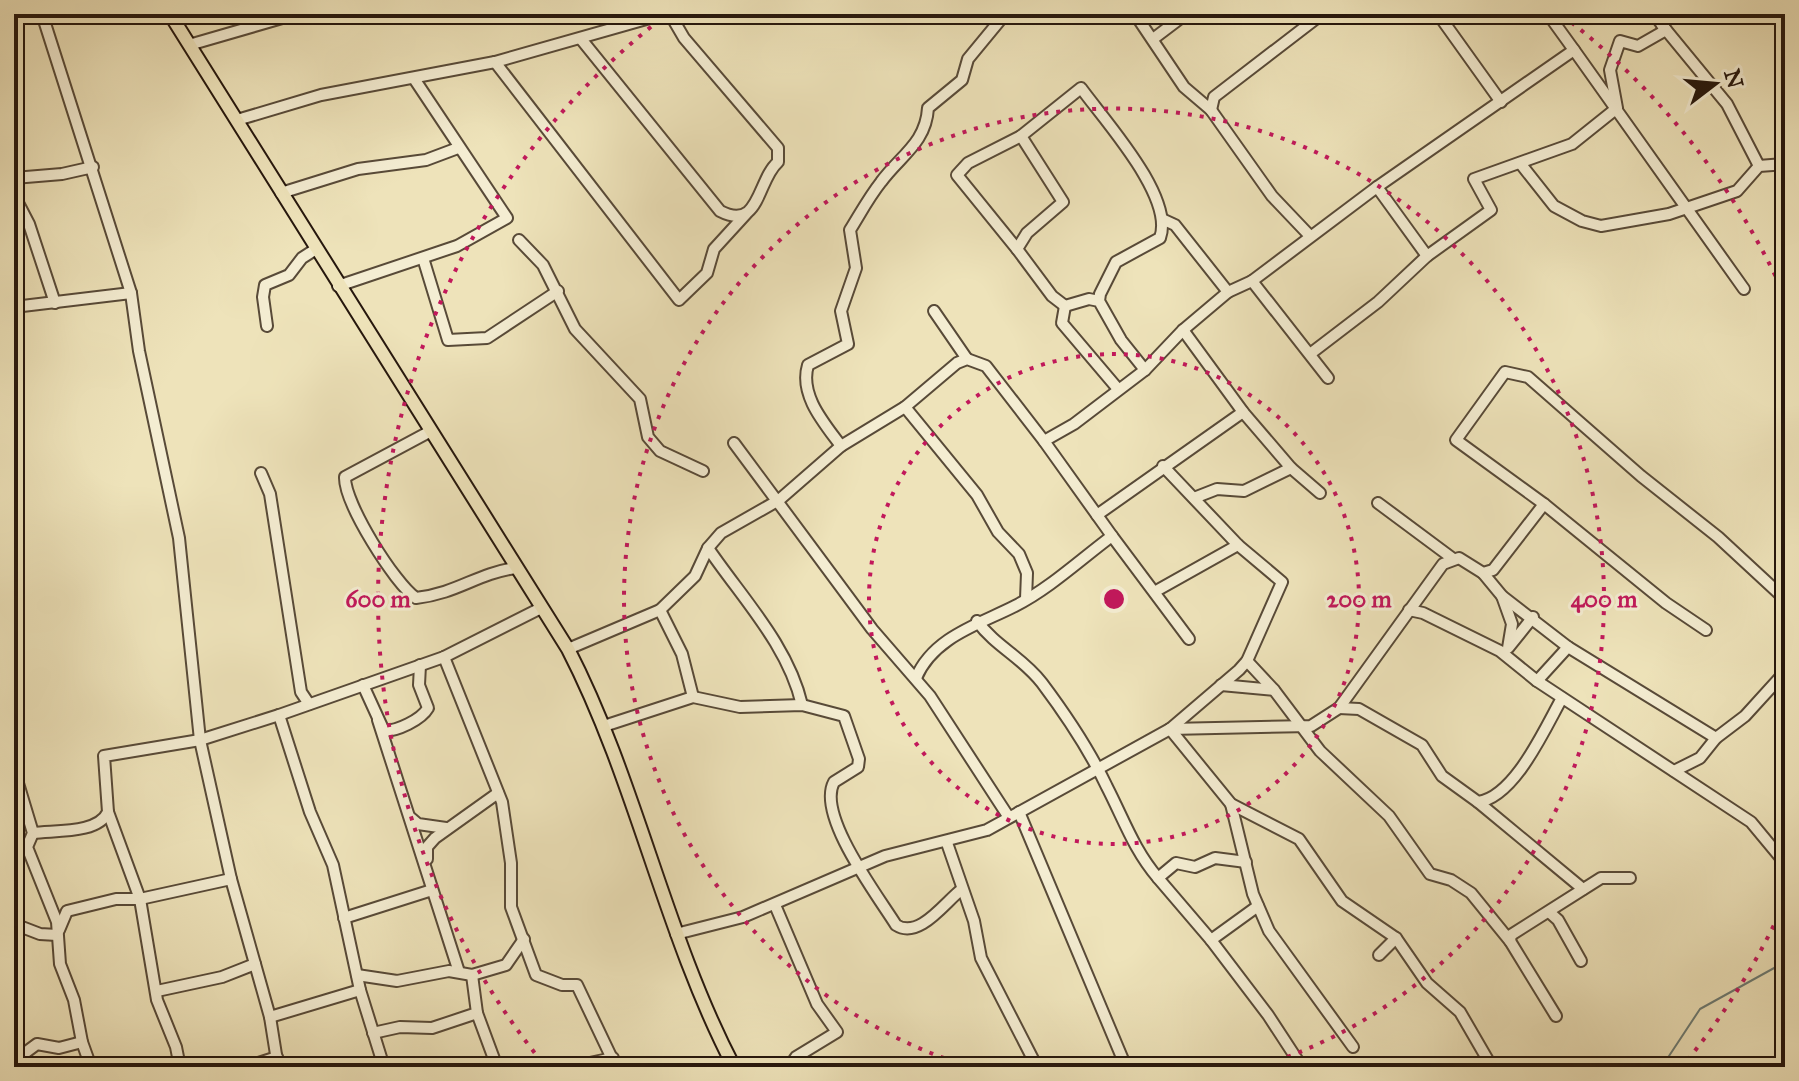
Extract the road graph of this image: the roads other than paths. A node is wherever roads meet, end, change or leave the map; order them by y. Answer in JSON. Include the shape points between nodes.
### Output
{"nodes":[{"id":1,"x":42,"y":14,"type":"edge"},
{"id":2,"x":170,"y":14,"type":"edge"},
{"id":3,"x":296,"y":14,"type":"edge"},
{"id":4,"x":664,"y":14,"type":"edge"},
{"id":5,"x":670,"y":14,"type":"edge"},
{"id":6,"x":1135,"y":14,"type":"edge"},
{"id":7,"x":1186,"y":14,"type":"edge"},
{"id":8,"x":1322,"y":14,"type":"edge"},
{"id":9,"x":1438,"y":14,"type":"edge"},
{"id":10,"x":1548,"y":14,"type":"edge"},
{"id":11,"x":1654,"y":14,"type":"edge"},
{"id":12,"x":1001,"y":19,"type":"dead end"},
{"id":13,"x":1666,"y":30,"type":"junction"},
{"id":14,"x":581,"y":39,"type":"junction"},
{"id":15,"x":1153,"y":39,"type":"junction"},
{"id":16,"x":189,"y":45,"type":"junction"},
{"id":17,"x":1574,"y":50,"type":"junction"},
{"id":18,"x":495,"y":62,"type":"junction"},
{"id":19,"x":415,"y":80,"type":"junction"},
{"id":20,"x":1501,"y":102,"type":"junction"},
{"id":21,"x":1617,"y":108,"type":"junction"},
{"id":22,"x":1211,"y":110,"type":"junction"},
{"id":23,"x":237,"y":120,"type":"junction"},
{"id":24,"x":1021,"y":136,"type":"junction"},
{"id":25,"x":458,"y":148,"type":"junction"},
{"id":26,"x":1520,"y":163,"type":"junction"},
{"id":27,"x":1785,"y":164,"type":"edge"},
{"id":28,"x":1759,"y":166,"type":"junction"},
{"id":29,"x":93,"y":167,"type":"junction"},
{"id":30,"x":14,"y":180,"type":"edge"},
{"id":31,"x":1377,"y":187,"type":"junction"},
{"id":32,"x":281,"y":193,"type":"junction"},
{"id":33,"x":1687,"y":208,"type":"junction"},
{"id":34,"x":746,"y":214,"type":"junction"},
{"id":35,"x":1162,"y":219,"type":"junction"},
{"id":36,"x":1310,"y":236,"type":"junction"},
{"id":37,"x":519,"y":240,"type":"dead end"},
{"id":38,"x":316,"y":249,"type":"junction"},
{"id":39,"x":1017,"y":249,"type":"junction"},
{"id":40,"x":1427,"y":256,"type":"junction"},
{"id":41,"x":423,"y":258,"type":"junction"},
{"id":42,"x":1252,"y":281,"type":"junction"},
{"id":43,"x":338,"y":286,"type":"junction"},
{"id":44,"x":1744,"y":289,"type":"dead end"},
{"id":45,"x":558,"y":291,"type":"junction"},
{"id":46,"x":1228,"y":292,"type":"junction"},
{"id":47,"x":131,"y":293,"type":"junction"},
{"id":48,"x":1099,"y":301,"type":"junction"},
{"id":49,"x":55,"y":303,"type":"junction"},
{"id":50,"x":1065,"y":306,"type":"junction"},
{"id":51,"x":14,"y":307,"type":"edge"},
{"id":52,"x":934,"y":311,"type":"dead end"},
{"id":53,"x":267,"y":326,"type":"dead end"},
{"id":54,"x":1183,"y":330,"type":"junction"},
{"id":55,"x":1310,"y":354,"type":"junction"},
{"id":56,"x":967,"y":359,"type":"junction"},
{"id":57,"x":1145,"y":370,"type":"junction"},
{"id":58,"x":1328,"y":378,"type":"dead end"},
{"id":59,"x":1118,"y":389,"type":"junction"},
{"id":60,"x":905,"y":407,"type":"junction"},
{"id":61,"x":1243,"y":412,"type":"junction"},
{"id":62,"x":429,"y":432,"type":"junction"},
{"id":63,"x":1044,"y":441,"type":"junction"},
{"id":64,"x":734,"y":443,"type":"dead end"},
{"id":65,"x":841,"y":446,"type":"junction"},
{"id":66,"x":1163,"y":466,"type":"junction"},
{"id":67,"x":1291,"y":468,"type":"junction"},
{"id":68,"x":703,"y":471,"type":"dead end"},
{"id":69,"x":261,"y":473,"type":"dead end"},
{"id":70,"x":1320,"y":493,"type":"dead end"},
{"id":71,"x":1194,"y":498,"type":"junction"},
{"id":72,"x":779,"y":500,"type":"junction"},
{"id":73,"x":1378,"y":503,"type":"dead end"},
{"id":74,"x":1544,"y":504,"type":"junction"},
{"id":75,"x":1097,"y":515,"type":"junction"},
{"id":76,"x":1112,"y":536,"type":"junction"},
{"id":77,"x":1238,"y":545,"type":"junction"},
{"id":78,"x":708,"y":548,"type":"junction"},
{"id":79,"x":1452,"y":558,"type":"junction"},
{"id":80,"x":515,"y":568,"type":"junction"},
{"id":81,"x":1483,"y":573,"type":"junction"},
{"id":82,"x":1156,"y":591,"type":"junction"},
{"id":83,"x":1502,"y":596,"type":"junction"},
{"id":84,"x":1026,"y":599,"type":"junction"},
{"id":85,"x":1785,"y":599,"type":"edge"},
{"id":86,"x":1416,"y":601,"type":"junction"},
{"id":87,"x":541,"y":608,"type":"junction"},
{"id":88,"x":660,"y":610,"type":"junction"},
{"id":89,"x":1409,"y":610,"type":"junction"},
{"id":90,"x":1423,"y":613,"type":"junction"},
{"id":91,"x":1533,"y":617,"type":"junction"},
{"id":92,"x":977,"y":621,"type":"junction"},
{"id":93,"x":1706,"y":630,"type":"dead end"},
{"id":94,"x":1189,"y":639,"type":"dead end"},
{"id":95,"x":1568,"y":647,"type":"junction"},
{"id":96,"x":568,"y":649,"type":"junction"},
{"id":97,"x":1504,"y":650,"type":"junction"},
{"id":98,"x":444,"y":657,"type":"junction"},
{"id":99,"x":1247,"y":661,"type":"junction"},
{"id":100,"x":420,"y":665,"type":"junction"},
{"id":101,"x":1785,"y":672,"type":"edge"},
{"id":102,"x":916,"y":678,"type":"junction"},
{"id":103,"x":1537,"y":681,"type":"junction"},
{"id":104,"x":363,"y":685,"type":"junction"},
{"id":105,"x":1221,"y":685,"type":"junction"},
{"id":106,"x":1274,"y":690,"type":"junction"},
{"id":107,"x":693,"y":697,"type":"junction"},
{"id":108,"x":1562,"y":698,"type":"junction"},
{"id":109,"x":309,"y":704,"type":"junction"},
{"id":110,"x":802,"y":705,"type":"junction"},
{"id":111,"x":1339,"y":708,"type":"junction"},
{"id":112,"x":279,"y":715,"type":"junction"},
{"id":113,"x":378,"y":720,"type":"junction"},
{"id":114,"x":604,"y":726,"type":"junction"},
{"id":115,"x":1306,"y":728,"type":"junction"},
{"id":116,"x":1170,"y":729,"type":"junction"},
{"id":117,"x":1716,"y":738,"type":"junction"},
{"id":118,"x":200,"y":740,"type":"junction"},
{"id":119,"x":14,"y":770,"type":"edge"},
{"id":120,"x":1098,"y":770,"type":"junction"},
{"id":121,"x":1674,"y":771,"type":"junction"},
{"id":122,"x":498,"y":793,"type":"junction"},
{"id":123,"x":1478,"y":802,"type":"junction"},
{"id":124,"x":1231,"y":804,"type":"junction"},
{"id":125,"x":108,"y":812,"type":"junction"},
{"id":126,"x":1014,"y":814,"type":"junction"},
{"id":127,"x":410,"y":817,"type":"junction"},
{"id":128,"x":446,"y":828,"type":"junction"},
{"id":129,"x":33,"y":833,"type":"junction"},
{"id":130,"x":947,"y":843,"type":"junction"},
{"id":131,"x":1246,"y":862,"type":"junction"},
{"id":132,"x":1785,"y":863,"type":"edge"},
{"id":133,"x":426,"y":867,"type":"junction"},
{"id":134,"x":860,"y":869,"type":"junction"},
{"id":135,"x":1158,"y":878,"type":"junction"},
{"id":136,"x":1630,"y":878,"type":"dead end"},
{"id":137,"x":231,"y":879,"type":"junction"},
{"id":138,"x":1583,"y":889,"type":"junction"},
{"id":139,"x":432,"y":890,"type":"junction"},
{"id":140,"x":961,"y":890,"type":"junction"},
{"id":141,"x":140,"y":899,"type":"junction"},
{"id":142,"x":775,"y":905,"type":"junction"},
{"id":143,"x":1258,"y":906,"type":"junction"},
{"id":144,"x":1549,"y":912,"type":"junction"},
{"id":145,"x":344,"y":918,"type":"junction"},
{"id":146,"x":14,"y":924,"type":"edge"},
{"id":147,"x":676,"y":934,"type":"junction"},
{"id":148,"x":57,"y":935,"type":"junction"},
{"id":149,"x":1396,"y":938,"type":"junction"},
{"id":150,"x":524,"y":939,"type":"junction"},
{"id":151,"x":1211,"y":940,"type":"junction"},
{"id":152,"x":1510,"y":941,"type":"junction"},
{"id":153,"x":1379,"y":955,"type":"dead end"},
{"id":154,"x":1581,"y":961,"type":"dead end"},
{"id":155,"x":255,"y":964,"type":"junction"},
{"id":156,"x":459,"y":972,"type":"junction"},
{"id":157,"x":357,"y":975,"type":"junction"},
{"id":158,"x":472,"y":975,"type":"junction"},
{"id":159,"x":360,"y":990,"type":"junction"},
{"id":160,"x":157,"y":991,"type":"junction"},
{"id":161,"x":477,"y":1013,"type":"junction"},
{"id":162,"x":1556,"y":1016,"type":"dead end"},
{"id":163,"x":270,"y":1017,"type":"junction"},
{"id":164,"x":373,"y":1033,"type":"junction"},
{"id":165,"x":82,"y":1042,"type":"junction"},
{"id":166,"x":1353,"y":1047,"type":"dead end"},
{"id":167,"x":14,"y":1061,"type":"edge"},
{"id":168,"x":278,"y":1062,"type":"edge"},
{"id":169,"x":614,"y":1063,"type":"edge"},
{"id":170,"x":91,"y":1067,"type":"edge"},
{"id":171,"x":180,"y":1067,"type":"edge"},
{"id":172,"x":246,"y":1067,"type":"edge"},
{"id":173,"x":384,"y":1067,"type":"edge"},
{"id":174,"x":497,"y":1067,"type":"edge"},
{"id":175,"x":571,"y":1067,"type":"edge"},
{"id":176,"x":734,"y":1067,"type":"edge"},
{"id":177,"x":789,"y":1067,"type":"edge"},
{"id":178,"x":1037,"y":1067,"type":"edge"},
{"id":179,"x":1126,"y":1067,"type":"edge"},
{"id":180,"x":1302,"y":1067,"type":"edge"},
{"id":181,"x":1479,"y":1067,"type":"edge"}],
"edges":[{"from":1,"to":29,"type":"street"},
{"from":2,"to":16,"type":"main road"},
{"from":3,"to":16,"type":"street"},
{"from":4,"to":14,"type":"street"},
{"from":5,"to":34,"type":"street","via":[[684,38],[778,148],[778,162]]},
{"from":6,"to":15,"type":"street"},
{"from":7,"to":15,"type":"street"},
{"from":8,"to":22,"type":"street","via":[[1214,97]]},
{"from":9,"to":20,"type":"street"},
{"from":10,"to":17,"type":"street"},
{"from":11,"to":13,"type":"street"},
{"from":12,"to":65,"type":"street","via":[[968,59],[962,80],[928,108],[920,139],[882,180],[850,230],[856,268],[841,311],[848,344],[808,365],[804,382]]},
{"from":13,"to":21,"type":"street","via":[[1638,46],[1620,41],[1610,70]]},
{"from":13,"to":28,"type":"street","via":[[1727,104]]},
{"from":14,"to":18,"type":"street"},
{"from":14,"to":34,"type":"street","via":[[720,211]]},
{"from":15,"to":22,"type":"street","via":[[1184,87]]},
{"from":16,"to":23,"type":"main road"},
{"from":17,"to":20,"type":"street"},
{"from":17,"to":21,"type":"street"},
{"from":18,"to":19,"type":"street"},
{"from":18,"to":34,"type":"street","via":[[679,300],[701,280],[714,249]]},
{"from":19,"to":23,"type":"street","via":[[321,95]]},
{"from":19,"to":25,"type":"street"},
{"from":20,"to":31,"type":"street"},
{"from":21,"to":26,"type":"street","via":[[1572,144]]},
{"from":21,"to":33,"type":"street"},
{"from":22,"to":36,"type":"street","via":[[1272,196]]},
{"from":23,"to":32,"type":"main road"},
{"from":24,"to":35,"type":"street","via":[[1081,88],[1153,187]]},
{"from":24,"to":39,"type":"street","via":[[1063,202],[1027,233]]},
{"from":24,"to":39,"type":"street","via":[[968,163],[957,175]]},
{"from":25,"to":32,"type":"street","via":[[426,160],[358,169]]},
{"from":25,"to":41,"type":"street","via":[[507,218]]},
{"from":26,"to":33,"type":"street","via":[[1554,206],[1582,221],[1601,226]]},
{"from":26,"to":40,"type":"street","via":[[1474,179],[1491,210]]},
{"from":27,"to":28,"type":"street"},
{"from":28,"to":33,"type":"street","via":[[1737,191]]},
{"from":29,"to":30,"type":"street"},
{"from":29,"to":47,"type":"street"},
{"from":30,"to":49,"type":"street","via":[[16,199]]},
{"from":31,"to":36,"type":"street"},
{"from":31,"to":40,"type":"street"},
{"from":32,"to":38,"type":"main road"},
{"from":33,"to":44,"type":"street"},
{"from":35,"to":46,"type":"street","via":[[1175,225]]},
{"from":35,"to":48,"type":"street","via":[[1160,238],[1110,268]]},
{"from":36,"to":42,"type":"street"},
{"from":37,"to":45,"type":"street"},
{"from":38,"to":43,"type":"main road"},
{"from":38,"to":53,"type":"street","via":[[289,275],[265,285]]},
{"from":39,"to":50,"type":"street"},
{"from":40,"to":55,"type":"street"},
{"from":41,"to":43,"type":"street"},
{"from":41,"to":45,"type":"street","via":[[448,340],[487,338]]},
{"from":42,"to":46,"type":"street"},
{"from":42,"to":55,"type":"street"},
{"from":43,"to":62,"type":"main road"},
{"from":45,"to":68,"type":"street","via":[[575,329],[640,399],[648,437],[660,451]]},
{"from":46,"to":54,"type":"street"},
{"from":47,"to":49,"type":"street"},
{"from":47,"to":118,"type":"street","via":[[179,538]]},
{"from":48,"to":50,"type":"street"},
{"from":48,"to":57,"type":"street"},
{"from":49,"to":51,"type":"street"},
{"from":50,"to":59,"type":"street","via":[[1062,323]]},
{"from":52,"to":56,"type":"street"},
{"from":54,"to":57,"type":"street"},
{"from":54,"to":61,"type":"street"},
{"from":55,"to":58,"type":"street"},
{"from":56,"to":60,"type":"street","via":[[940,374]]},
{"from":56,"to":63,"type":"street","via":[[986,366]]},
{"from":57,"to":59,"type":"street"},
{"from":59,"to":63,"type":"street"},
{"from":60,"to":65,"type":"street"},
{"from":60,"to":84,"type":"street","via":[[1019,554],[1027,573]]},
{"from":61,"to":66,"type":"street"},
{"from":61,"to":67,"type":"street"},
{"from":62,"to":80,"type":"main road"},
{"from":62,"to":80,"type":"street","via":[[345,477],[355,513],[381,556],[403,589],[416,598],[444,595],[488,572]]},
{"from":63,"to":75,"type":"street"},
{"from":64,"to":72,"type":"street"},
{"from":65,"to":72,"type":"street"},
{"from":66,"to":71,"type":"street"},
{"from":66,"to":75,"type":"street"},
{"from":67,"to":70,"type":"street"},
{"from":67,"to":71,"type":"street","via":[[1244,491],[1217,489]]},
{"from":69,"to":109,"type":"street","via":[[273,508],[301,692]]},
{"from":71,"to":77,"type":"street"},
{"from":72,"to":78,"type":"street","via":[[737,521]]},
{"from":72,"to":102,"type":"street","via":[[872,629]]},
{"from":73,"to":79,"type":"street"},
{"from":74,"to":81,"type":"street","via":[[1493,570]]},
{"from":74,"to":85,"type":"street","via":[[1456,440],[1505,372],[1528,377]]},
{"from":74,"to":93,"type":"street"},
{"from":75,"to":76,"type":"street"},
{"from":76,"to":82,"type":"street"},
{"from":76,"to":84,"type":"street"},
{"from":77,"to":82,"type":"street"},
{"from":77,"to":99,"type":"street","via":[[1282,582]]},
{"from":78,"to":88,"type":"street","via":[[695,576]]},
{"from":78,"to":110,"type":"street","via":[[784,654]]},
{"from":79,"to":81,"type":"street"},
{"from":79,"to":86,"type":"street"},
{"from":80,"to":87,"type":"main road"},
{"from":81,"to":83,"type":"street"},
{"from":82,"to":94,"type":"street"},
{"from":83,"to":91,"type":"street"},
{"from":83,"to":97,"type":"street","via":[[1512,624]]},
{"from":84,"to":92,"type":"street"},
{"from":86,"to":89,"type":"street"},
{"from":86,"to":90,"type":"street"},
{"from":87,"to":96,"type":"main road"},
{"from":87,"to":98,"type":"street"},
{"from":88,"to":96,"type":"street"},
{"from":88,"to":107,"type":"street","via":[[682,654]]},
{"from":89,"to":90,"type":"street"},
{"from":89,"to":111,"type":"street"},
{"from":90,"to":97,"type":"street"},
{"from":91,"to":95,"type":"street"},
{"from":91,"to":97,"type":"street"},
{"from":92,"to":102,"type":"street","via":[[922,664]]},
{"from":92,"to":120,"type":"street","via":[[993,643],[1018,655],[1040,680]]},
{"from":95,"to":103,"type":"street"},
{"from":95,"to":117,"type":"street"},
{"from":96,"to":114,"type":"main road"},
{"from":97,"to":103,"type":"street"},
{"from":98,"to":100,"type":"street"},
{"from":98,"to":122,"type":"street"},
{"from":99,"to":105,"type":"street"},
{"from":99,"to":106,"type":"street"},
{"from":100,"to":104,"type":"street"},
{"from":100,"to":113,"type":"street","via":[[425,714],[389,732]]},
{"from":101,"to":117,"type":"street","via":[[1745,716]]},
{"from":102,"to":126,"type":"street"},
{"from":103,"to":108,"type":"street"},
{"from":104,"to":109,"type":"street"},
{"from":104,"to":113,"type":"street"},
{"from":105,"to":106,"type":"street"},
{"from":105,"to":116,"type":"street"},
{"from":106,"to":115,"type":"street"},
{"from":107,"to":110,"type":"street","via":[[740,707]]},
{"from":107,"to":114,"type":"street"},
{"from":108,"to":121,"type":"street"},
{"from":108,"to":123,"type":"street","via":[[1527,762],[1490,800]]},
{"from":109,"to":112,"type":"street"},
{"from":110,"to":134,"type":"street","via":[[839,712],[848,720],[858,767],[834,782],[830,798],[840,833]]},
{"from":111,"to":115,"type":"street"},
{"from":111,"to":123,"type":"street","via":[[1359,709],[1422,745],[1442,776]]},
{"from":112,"to":118,"type":"street"},
{"from":112,"to":145,"type":"street","via":[[333,865]]},
{"from":113,"to":127,"type":"street"},
{"from":114,"to":147,"type":"main road"},
{"from":115,"to":116,"type":"street"},
{"from":115,"to":152,"type":"street","via":[[1338,771],[1389,816],[1430,874],[1471,893]]},
{"from":116,"to":120,"type":"street"},
{"from":116,"to":124,"type":"street"},
{"from":117,"to":121,"type":"street","via":[[1700,758]]},
{"from":118,"to":125,"type":"street","via":[[104,756]]},
{"from":118,"to":137,"type":"street"},
{"from":119,"to":129,"type":"street"},
{"from":120,"to":126,"type":"street"},
{"from":120,"to":135,"type":"street","via":[[1138,855]]},
{"from":121,"to":132,"type":"street","via":[[1751,822]]},
{"from":122,"to":128,"type":"street"},
{"from":122,"to":150,"type":"street","via":[[508,835],[511,907]]},
{"from":123,"to":138,"type":"street"},
{"from":124,"to":131,"type":"street"},
{"from":124,"to":149,"type":"street","via":[[1299,839],[1342,901]]},
{"from":125,"to":129,"type":"street","via":[[93,827]]},
{"from":125,"to":141,"type":"street"},
{"from":126,"to":130,"type":"street","via":[[977,835]]},
{"from":126,"to":179,"type":"street"},
{"from":127,"to":128,"type":"street","via":[[418,824]]},
{"from":127,"to":133,"type":"street"},
{"from":128,"to":133,"type":"street","via":[[427,847]]},
{"from":129,"to":148,"type":"street","via":[[27,847],[57,922]]},
{"from":130,"to":134,"type":"street","via":[[885,856]]},
{"from":130,"to":140,"type":"street"},
{"from":131,"to":135,"type":"street","via":[[1215,858],[1195,867],[1176,863]]},
{"from":131,"to":143,"type":"street"},
{"from":133,"to":139,"type":"street"},
{"from":134,"to":140,"type":"street","via":[[900,928],[937,916]]},
{"from":134,"to":142,"type":"street"},
{"from":135,"to":151,"type":"street"},
{"from":136,"to":138,"type":"street","via":[[1601,878]]},
{"from":137,"to":141,"type":"street"},
{"from":137,"to":155,"type":"street"},
{"from":138,"to":144,"type":"street"},
{"from":139,"to":145,"type":"street"},
{"from":139,"to":156,"type":"street"},
{"from":140,"to":178,"type":"street","via":[[981,958]]},
{"from":141,"to":148,"type":"street","via":[[67,911]]},
{"from":141,"to":160,"type":"street"},
{"from":142,"to":147,"type":"street"},
{"from":142,"to":177,"type":"street","via":[[817,1004],[837,1032]]},
{"from":143,"to":151,"type":"street"},
{"from":143,"to":166,"type":"street","via":[[1269,931]]},
{"from":144,"to":152,"type":"street","via":[[1511,935]]},
{"from":144,"to":154,"type":"street"},
{"from":145,"to":157,"type":"street"},
{"from":146,"to":148,"type":"street"},
{"from":147,"to":176,"type":"main road"},
{"from":148,"to":165,"type":"street"},
{"from":149,"to":153,"type":"street"},
{"from":149,"to":181,"type":"street","via":[[1427,983],[1460,1012],[1489,1062]]},
{"from":150,"to":158,"type":"street","via":[[506,965]]},
{"from":150,"to":169,"type":"street","via":[[536,975],[577,985]]},
{"from":151,"to":180,"type":"street"},
{"from":152,"to":162,"type":"street"},
{"from":155,"to":160,"type":"street"},
{"from":155,"to":163,"type":"street"},
{"from":156,"to":157,"type":"street","via":[[397,981]]},
{"from":156,"to":158,"type":"street"},
{"from":157,"to":159,"type":"street"},
{"from":158,"to":161,"type":"street"},
{"from":159,"to":163,"type":"street"},
{"from":159,"to":164,"type":"street"},
{"from":160,"to":171,"type":"street"},
{"from":161,"to":164,"type":"street","via":[[432,1028]]},
{"from":161,"to":174,"type":"street"},
{"from":163,"to":168,"type":"street"},
{"from":164,"to":173,"type":"street"},
{"from":165,"to":167,"type":"street","via":[[59,1048],[37,1044]]},
{"from":165,"to":170,"type":"street"},
{"from":168,"to":172,"type":"street"},
{"from":169,"to":175,"type":"street"}]}
